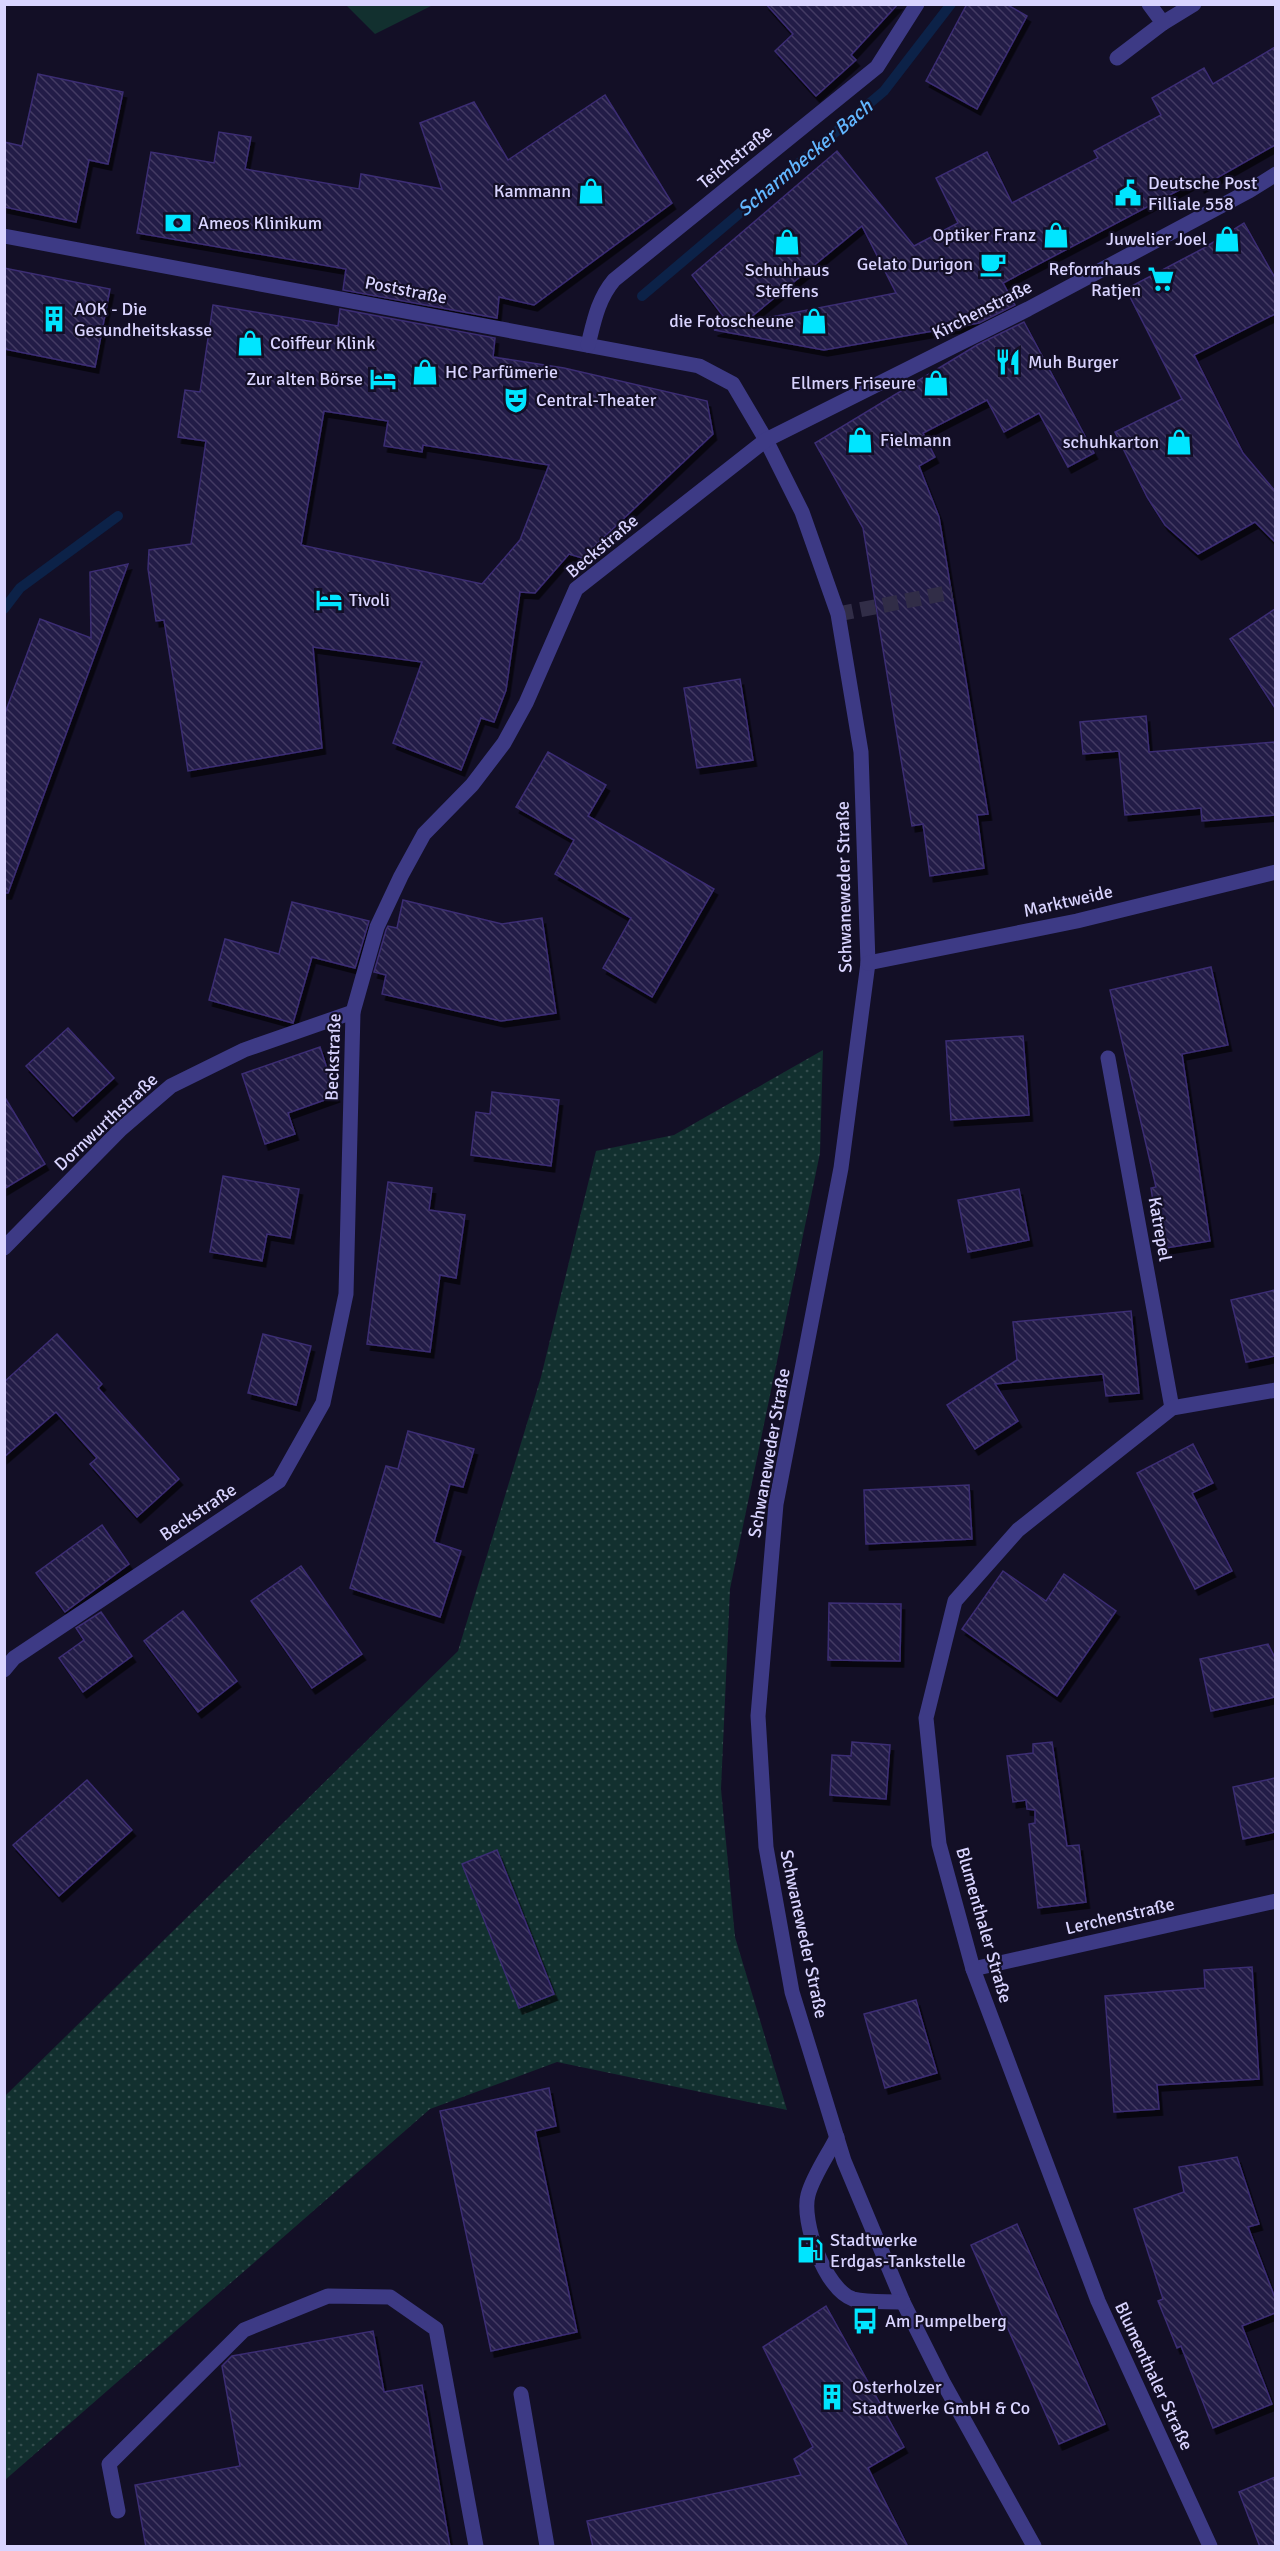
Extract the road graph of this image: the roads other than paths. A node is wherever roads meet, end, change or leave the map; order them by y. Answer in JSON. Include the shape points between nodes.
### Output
{"nodes":[{"id":1,"x":917,"y":4,"type":"edge"},
{"id":2,"x":1149,"y":4,"type":"edge"},
{"id":3,"x":1194,"y":4,"type":"edge"},
{"id":4,"x":1163,"y":23,"type":"junction"},
{"id":5,"x":1117,"y":58,"type":"dead end"},
{"id":6,"x":1275,"y":174,"type":"edge"},
{"id":7,"x":4,"y":236,"type":"edge"},
{"id":8,"x":588,"y":345,"type":"junction"},
{"id":9,"x":766,"y":440,"type":"junction"},
{"id":10,"x":1275,"y":872,"type":"edge"},
{"id":11,"x":868,"y":963,"type":"junction"},
{"id":12,"x":352,"y":1012,"type":"junction"},
{"id":13,"x":1107,"y":1058,"type":"dead end"},
{"id":14,"x":4,"y":1248,"type":"edge"},
{"id":15,"x":1275,"y":1390,"type":"edge"},
{"id":16,"x":1172,"y":1408,"type":"junction"},
{"id":17,"x":4,"y":1670,"type":"edge"},
{"id":18,"x":1275,"y":1901,"type":"edge"},
{"id":19,"x":973,"y":1969,"type":"junction"},
{"id":20,"x":837,"y":2137,"type":"junction"},
{"id":21,"x":903,"y":2302,"type":"junction"},
{"id":22,"x":521,"y":2394,"type":"dead end"},
{"id":23,"x":118,"y":2511,"type":"dead end"},
{"id":24,"x":476,"y":2547,"type":"edge"},
{"id":25,"x":548,"y":2547,"type":"edge"},
{"id":26,"x":1034,"y":2547,"type":"edge"},
{"id":27,"x":1210,"y":2547,"type":"edge"}],
"edges":[{"from":1,"to":8,"type":"street","name":"Teichstraße","via":[[877,68],[614,280],[596,310]]},
{"from":2,"to":4,"type":"street"},
{"from":3,"to":4,"type":"street"},
{"from":4,"to":5,"type":"street"},
{"from":6,"to":9,"type":"street","name":"Kirchenstraße","via":[[1028,309]]},
{"from":7,"to":8,"type":"street","name":"Poststraße"},
{"from":8,"to":9,"type":"street","name":"Poststraße","via":[[699,366],[733,384]]},
{"from":9,"to":11,"type":"street","name":"Schwaneweder Straße","via":[[802,512],[838,614],[861,752]]},
{"from":9,"to":12,"type":"street","name":"Beckstraße","via":[[576,589],[504,743],[472,785],[424,834],[400,876],[377,927]]},
{"from":10,"to":11,"type":"street","name":"Marktweide","via":[[1077,921]]},
{"from":11,"to":20,"type":"street","name":"Schwaneweder Straße","via":[[842,1167],[776,1504],[758,1716],[766,1847],[792,1992]]},
{"from":12,"to":14,"type":"street","name":"Dornwurthstraße","via":[[244,1050],[171,1086],[121,1129]]},
{"from":12,"to":17,"type":"street","name":"Beckstraße","via":[[346,1294],[323,1403],[279,1481],[14,1658]]},
{"from":13,"to":16,"type":"street","name":"Katrepel"},
{"from":15,"to":16,"type":"street"},
{"from":16,"to":19,"type":"street","name":"Blumenthaler Straße","via":[[1018,1530],[955,1601],[926,1718],[939,1844]]},
{"from":18,"to":19,"type":"street","name":"Lerchenstraße"},
{"from":19,"to":27,"type":"street","name":"Blumenthaler Straße","via":[[1098,2301]]},
{"from":20,"to":21,"type":"street","name":"Schwaneweder Straße"},
{"from":20,"to":21,"type":"street","via":[[808,2195],[807,2222],[817,2251],[833,2285],[852,2299]]},
{"from":21,"to":26,"type":"street","name":"Schwaneweder Straße"},
{"from":22,"to":25,"type":"street"},
{"from":23,"to":24,"type":"street","via":[[109,2464],[244,2330],[328,2296],[390,2297],[436,2329]]}]}
